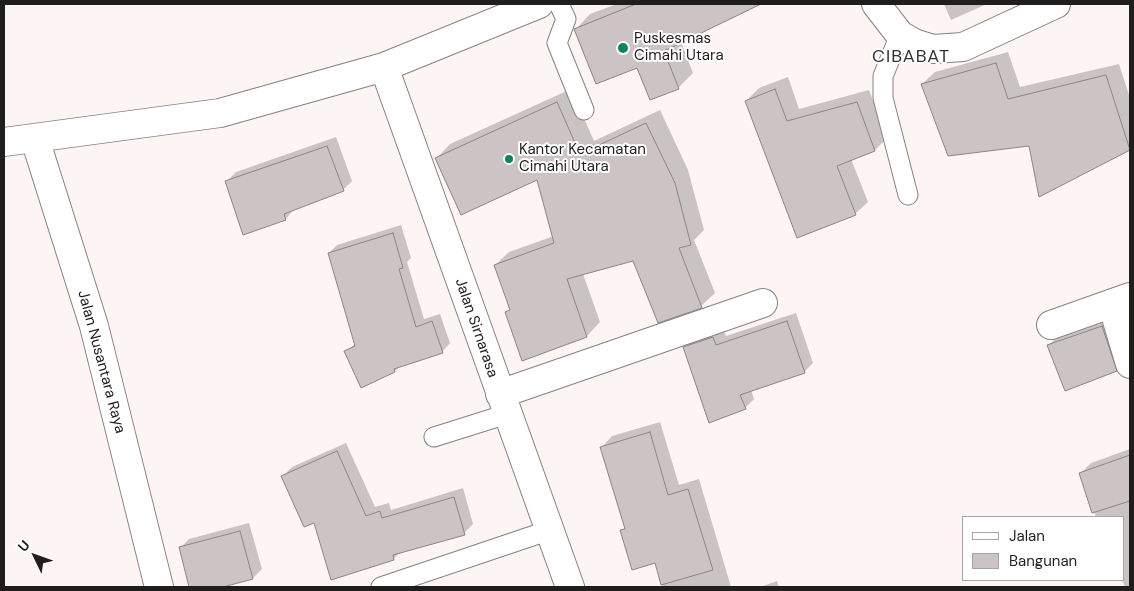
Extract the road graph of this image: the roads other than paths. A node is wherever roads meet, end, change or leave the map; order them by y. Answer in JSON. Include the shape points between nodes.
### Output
{"nodes":[{"id":1,"x":539,"y":4,"type":"edge"},
{"id":2,"x":559,"y":4,"type":"edge"},
{"id":3,"x":876,"y":4,"type":"edge"},
{"id":4,"x":1056,"y":4,"type":"edge"},
{"id":5,"x":900,"y":35,"type":"junction"},
{"id":6,"x":384,"y":67,"type":"junction"},
{"id":7,"x":584,"y":110,"type":"dead end"},
{"id":8,"x":35,"y":139,"type":"junction"},
{"id":9,"x":4,"y":142,"type":"edge"},
{"id":10,"x":908,"y":195,"type":"dead end"},
{"id":11,"x":1121,"y":301,"type":"edge"},
{"id":12,"x":763,"y":303,"type":"dead end"},
{"id":13,"x":1051,"y":325,"type":"dead end"},
{"id":14,"x":1130,"y":364,"type":"edge"},
{"id":15,"x":503,"y":404,"type":"junction"},
{"id":16,"x":434,"y":437,"type":"dead end"},
{"id":17,"x":550,"y":530,"type":"junction"},
{"id":18,"x":159,"y":587,"type":"edge"},
{"id":19,"x":382,"y":587,"type":"edge"},
{"id":20,"x":570,"y":587,"type":"edge"}],
"edges":[{"from":1,"to":6,"type":"street"},
{"from":2,"to":7,"type":"lane","via":[[566,19],[557,43]]},
{"from":3,"to":5,"type":"street"},
{"from":4,"to":5,"type":"street","via":[[964,47],[933,49]]},
{"from":5,"to":10,"type":"lane","via":[[884,76],[884,98]]},
{"from":6,"to":8,"type":"street","via":[[220,113]]},
{"from":6,"to":15,"type":"street","name":"Jalan Sirnarasa"},
{"from":8,"to":9,"type":"street"},
{"from":8,"to":18,"type":"street","name":"Jalan Nusantara Raya","via":[[94,326]]},
{"from":11,"to":13,"type":"street"},
{"from":11,"to":14,"type":"street"},
{"from":12,"to":15,"type":"street"},
{"from":15,"to":16,"type":"lane"},
{"from":15,"to":17,"type":"street","name":"Jalan Sirnarasa"},
{"from":17,"to":19,"type":"lane"},
{"from":17,"to":20,"type":"street","name":"Jalan Sirnarasa"}]}
